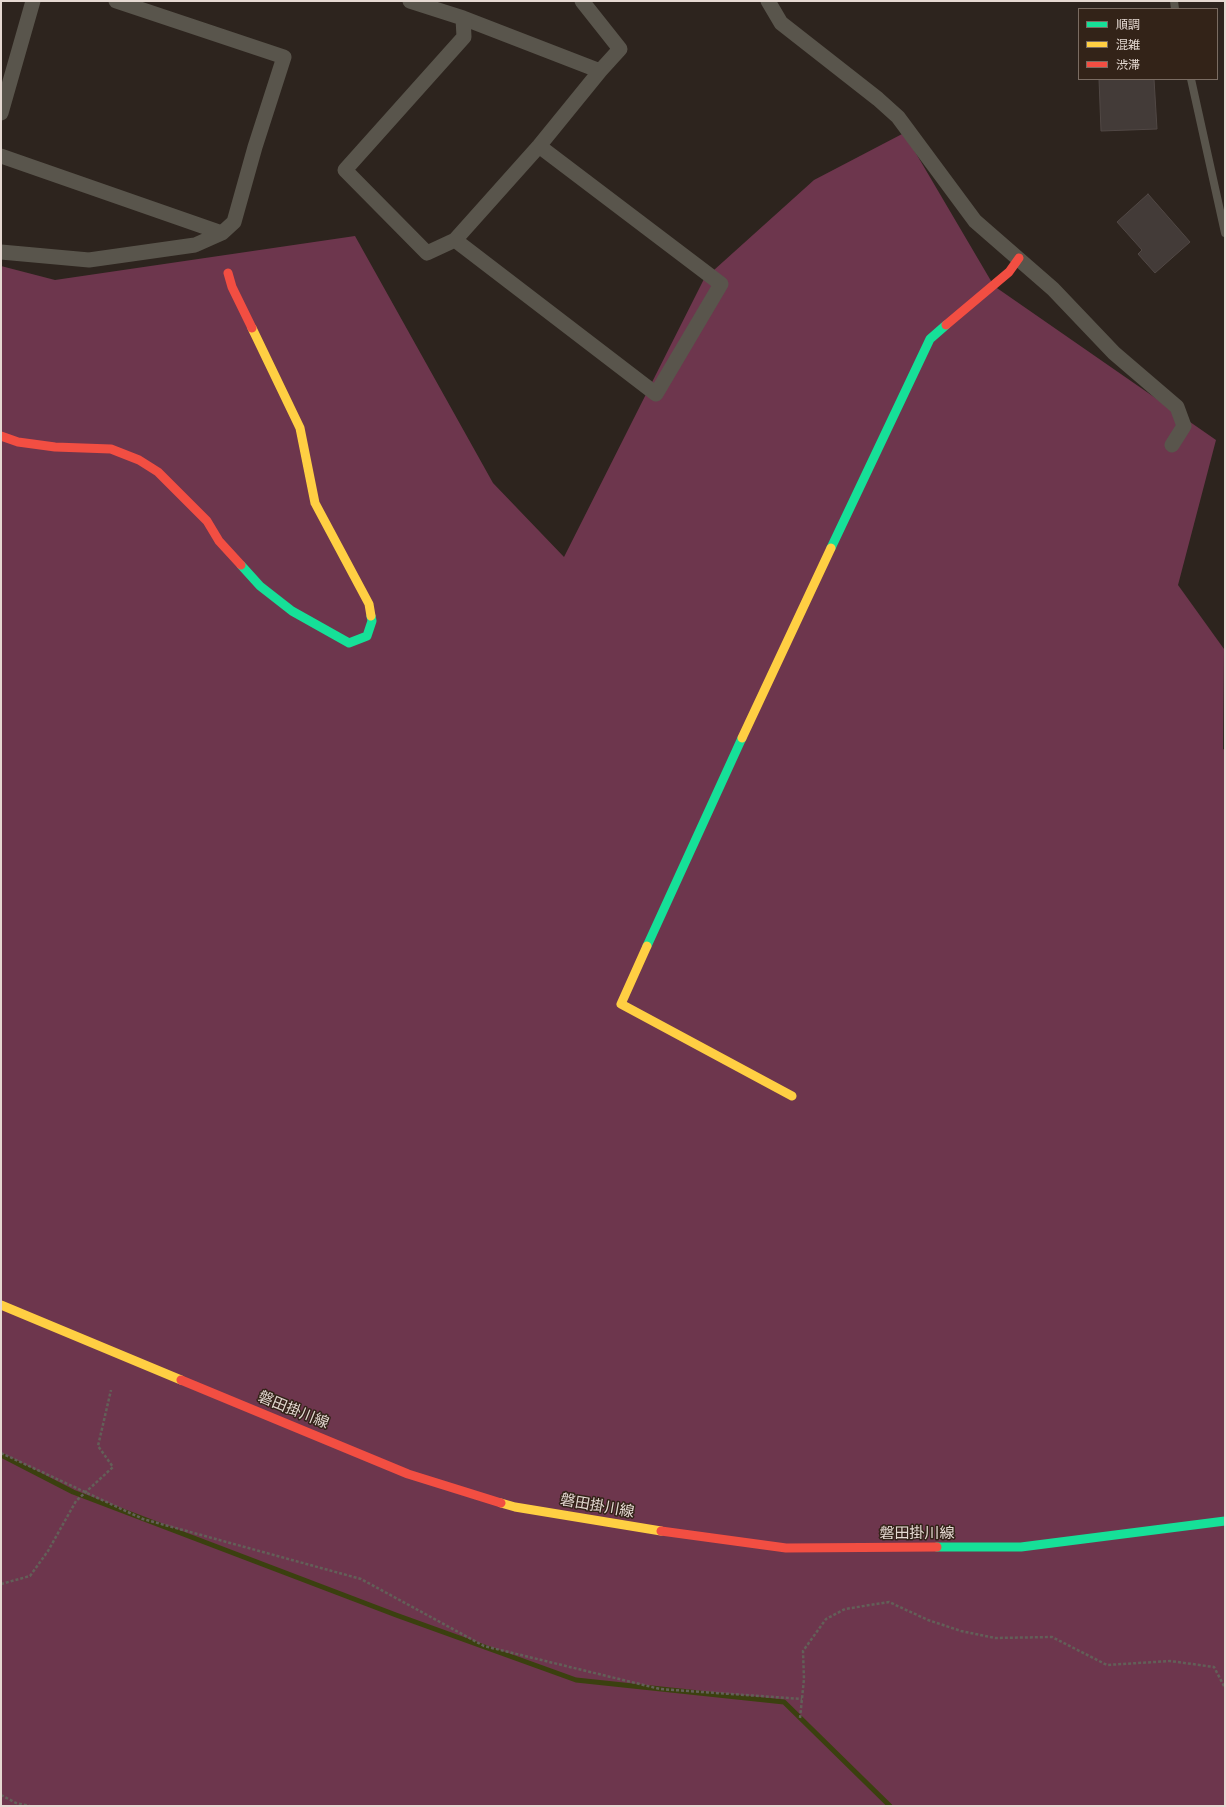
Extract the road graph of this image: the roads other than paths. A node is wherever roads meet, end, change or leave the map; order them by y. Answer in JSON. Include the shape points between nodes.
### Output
{"nodes":[{"id":1,"x":33,"y":1,"type":"edge"},
{"id":2,"x":116,"y":1,"type":"edge"},
{"id":3,"x":410,"y":1,"type":"edge"},
{"id":4,"x":582,"y":1,"type":"edge"},
{"id":5,"x":768,"y":1,"type":"edge"},
{"id":6,"x":463,"y":18,"type":"junction"},
{"id":7,"x":600,"y":71,"type":"junction"},
{"id":8,"x":1191,"y":80,"type":"edge"},
{"id":9,"x":1,"y":113,"type":"edge"},
{"id":10,"x":539,"y":146,"type":"junction"},
{"id":11,"x":1,"y":156,"type":"edge"},
{"id":12,"x":222,"y":233,"type":"junction"},
{"id":13,"x":1225,"y":233,"type":"edge"},
{"id":14,"x":455,"y":240,"type":"junction"},
{"id":15,"x":1,"y":252,"type":"edge"},
{"id":16,"x":1019,"y":258,"type":"junction"},
{"id":17,"x":228,"y":273,"type":"dead end"},
{"id":18,"x":1,"y":436,"type":"edge"},
{"id":19,"x":1172,"y":444,"type":"dead end"},
{"id":20,"x":792,"y":1096,"type":"dead end"},
{"id":21,"x":1,"y":1305,"type":"edge"},
{"id":22,"x":1225,"y":1521,"type":"edge"}],
"edges":[{"from":1,"to":9,"type":"street"},
{"from":2,"to":12,"type":"street","via":[[284,57],[234,222]]},
{"from":3,"to":6,"type":"street"},
{"from":4,"to":7,"type":"street","via":[[620,49]]},
{"from":5,"to":16,"type":"street","via":[[781,23],[898,117],[975,221]]},
{"from":6,"to":7,"type":"street"},
{"from":6,"to":14,"type":"street","via":[[464,37],[345,170],[427,253]]},
{"from":7,"to":10,"type":"street"},
{"from":8,"to":13,"type":"lane"},
{"from":10,"to":14,"type":"street"},
{"from":10,"to":14,"type":"street","via":[[721,284],[656,394]]},
{"from":11,"to":12,"type":"street"},
{"from":12,"to":15,"type":"street","via":[[195,246],[89,260]]},
{"from":16,"to":19,"type":"street","via":[[1053,289],[1114,353],[1177,407],[1184,426]]},
{"from":16,"to":20,"type":"street","via":[[1009,272],[930,339],[749,721],[621,1004]]},
{"from":17,"to":18,"type":"street","via":[[232,287],[300,428],[315,503],[369,604],[372,621],[367,636],[349,643],[292,611],[260,586],[219,542],[207,521],[158,472],[139,460],[111,449],[48,446],[18,442]]},
{"from":21,"to":22,"type":"street","name":"磐田掛川線","via":[[408,1474],[515,1507],[628,1527],[786,1548],[1021,1547]]}]}
